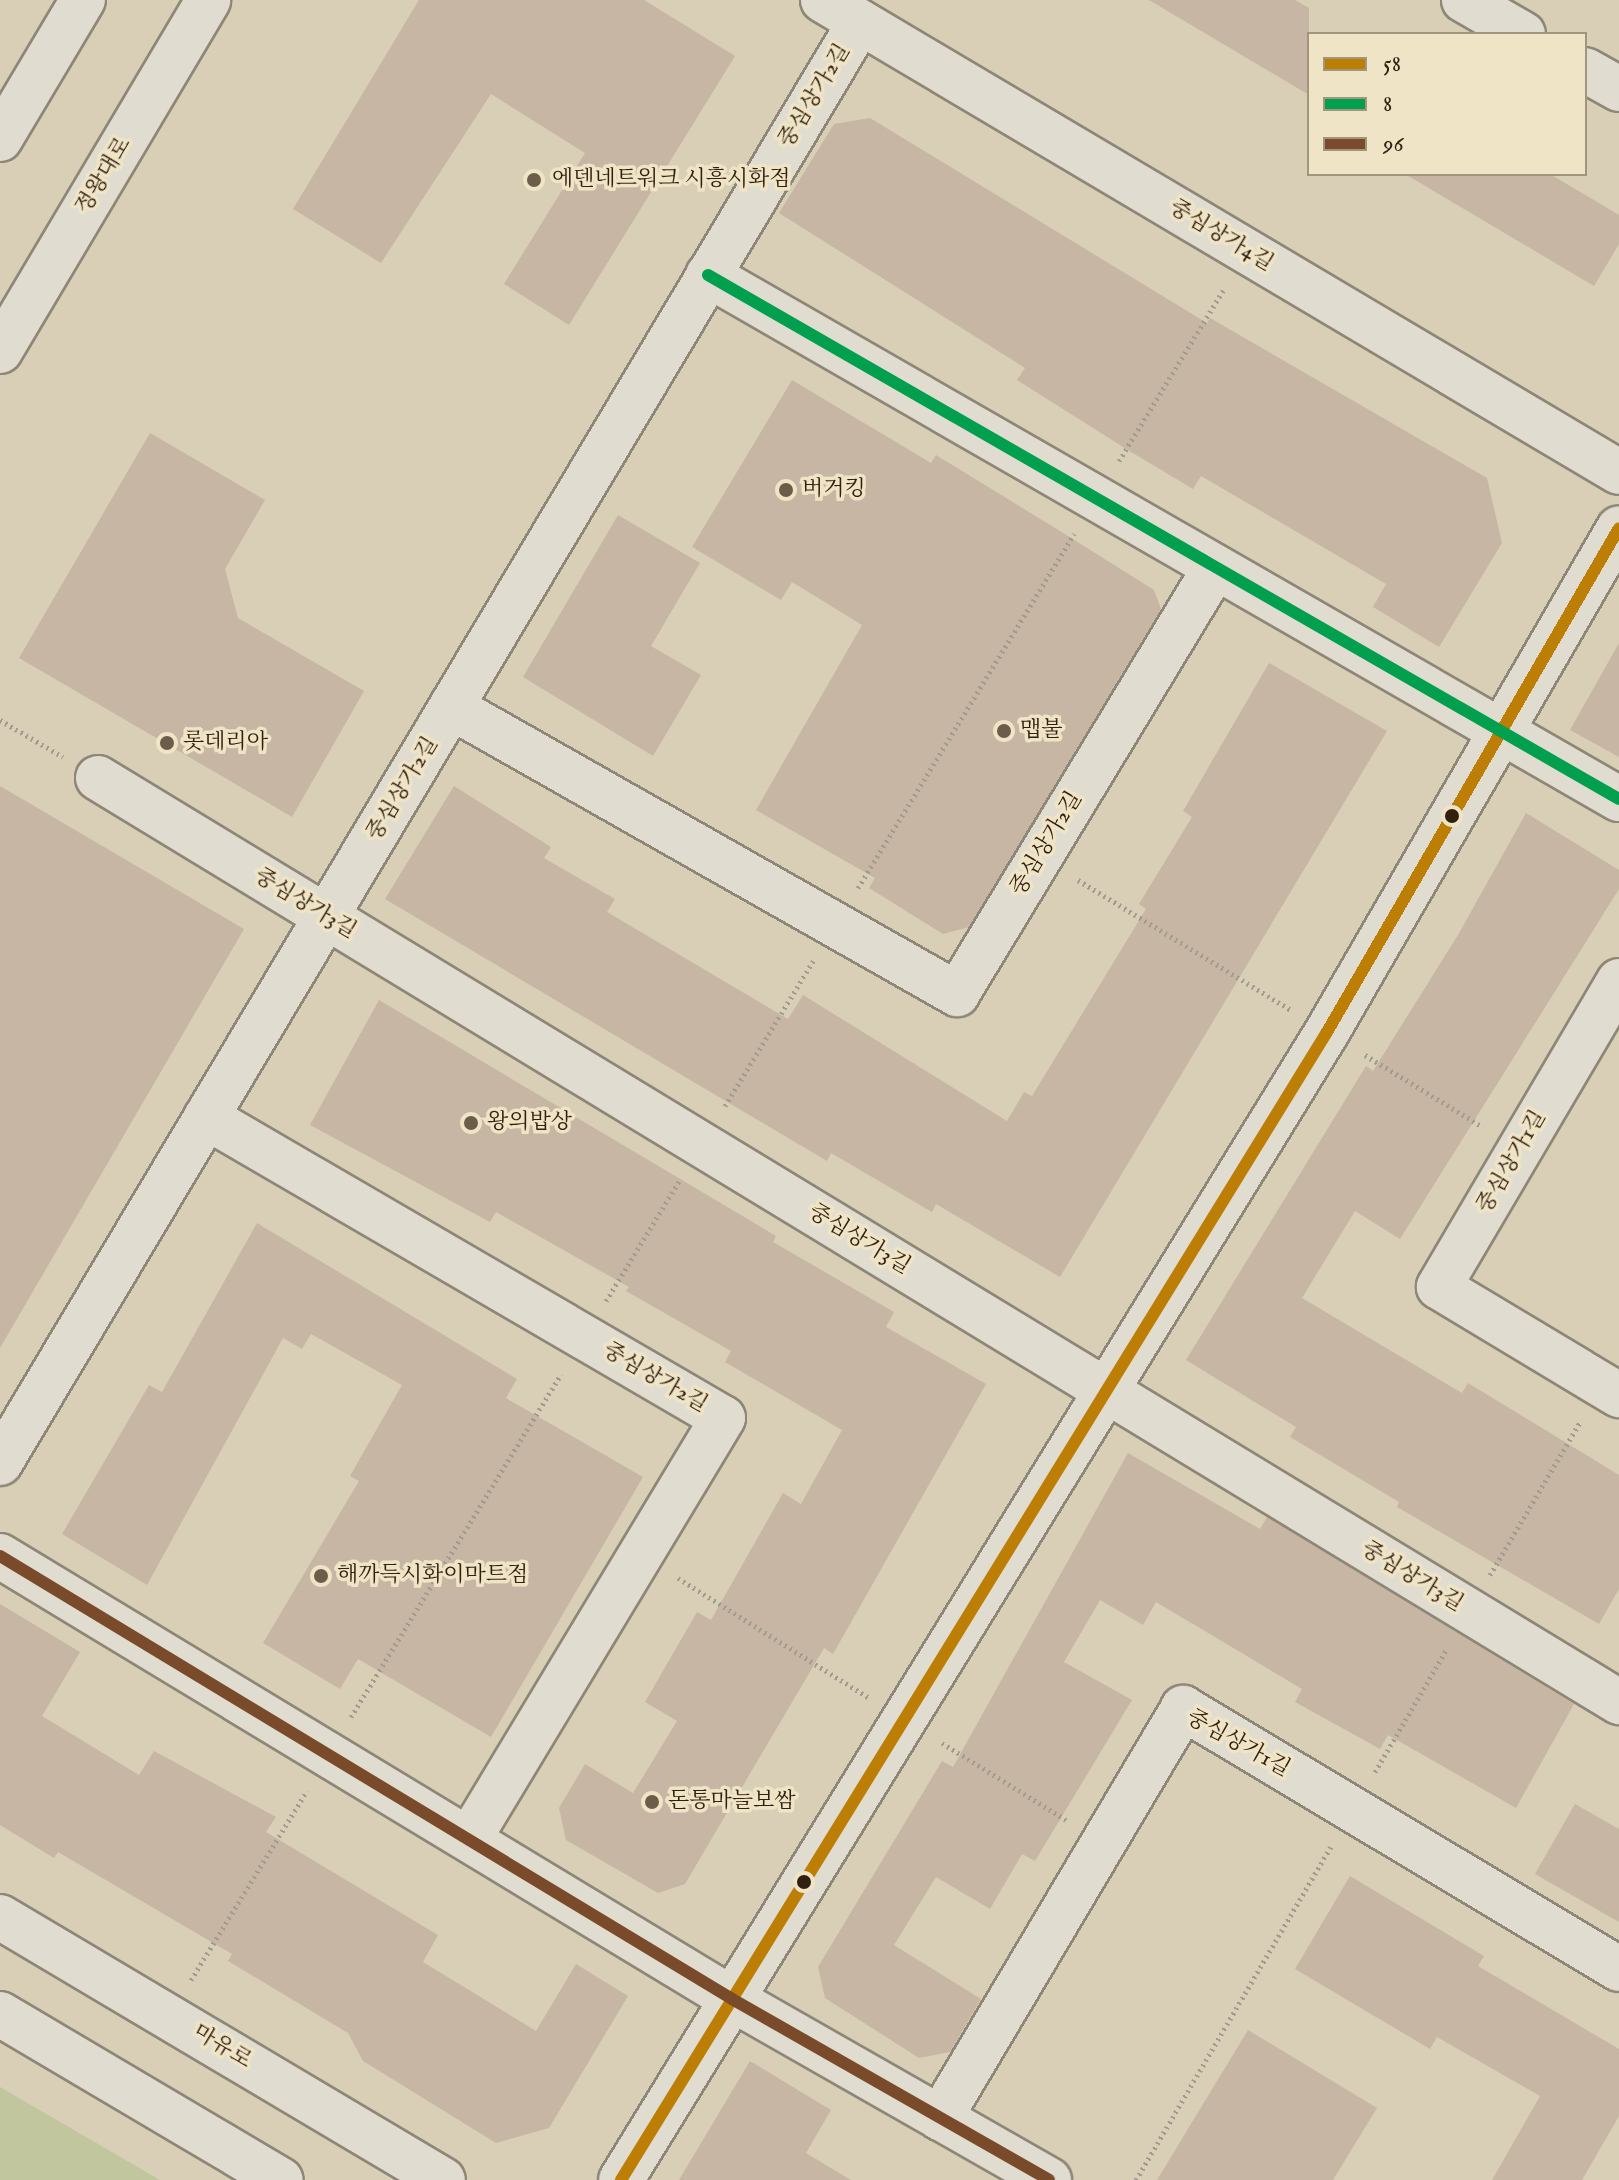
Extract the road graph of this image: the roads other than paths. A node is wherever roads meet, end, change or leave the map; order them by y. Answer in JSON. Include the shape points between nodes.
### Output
{"nodes":[{"id":1,"x":83,"y":0,"type":"edge"},
{"id":2,"x":208,"y":0,"type":"edge"},
{"id":3,"x":823,"y":0,"type":"edge"},
{"id":4,"x":1464,"y":0,"type":"edge"},
{"id":5,"x":860,"y":22,"type":"junction"},
{"id":6,"x":1520,"y":32,"type":"edge"},
{"id":7,"x":1587,"y":71,"type":"edge"},
{"id":8,"x":1619,"y":89,"type":"edge"},
{"id":9,"x":0,"y":139,"type":"edge"},
{"id":10,"x":708,"y":275,"type":"junction"},
{"id":11,"x":0,"y":351,"type":"edge"},
{"id":12,"x":1619,"y":472,"type":"edge"},
{"id":13,"x":1619,"y":528,"type":"edge"},
{"id":14,"x":1216,"y":567,"type":"junction"},
{"id":15,"x":451,"y":707,"type":"junction"},
{"id":16,"x":1502,"y":732,"type":"junction"},
{"id":17,"x":98,"y":778,"type":"road end"},
{"id":18,"x":1619,"y":799,"type":"edge"},
{"id":19,"x":326,"y":917,"type":"junction"},
{"id":20,"x":1619,"y":981,"type":"edge"},
{"id":21,"x":206,"y":1117,"type":"junction"},
{"id":22,"x":1610,"y":1390,"type":"edge"},
{"id":23,"x":1109,"y":1392,"type":"junction"},
{"id":24,"x":0,"y":1463,"type":"edge"},
{"id":25,"x":0,"y":1556,"type":"edge"},
{"id":26,"x":1619,"y":1702,"type":"edge"},
{"id":27,"x":471,"y":1836,"type":"junction"},
{"id":28,"x":0,"y":1917,"type":"edge"},
{"id":29,"x":1619,"y":1969,"type":"edge"},
{"id":30,"x":732,"y":1999,"type":"junction"},
{"id":31,"x":0,"y":2014,"type":"edge"},
{"id":32,"x":940,"y":2118,"type":"junction"},
{"id":33,"x":281,"y":2180,"type":"edge"},
{"id":34,"x":443,"y":2180,"type":"edge"},
{"id":35,"x":621,"y":2180,"type":"edge"},
{"id":36,"x":1049,"y":2180,"type":"edge"}],
"edges":[{"from":1,"to":9,"type":"street"},
{"from":2,"to":11,"type":"street","name":"정왕대로"},
{"from":3,"to":5,"type":"street","name":"중심상가4길"},
{"from":4,"to":6,"type":"street"},
{"from":5,"to":10,"type":"street","name":"중심상가2길"},
{"from":5,"to":12,"type":"street","name":"중심상가4길"},
{"from":7,"to":8,"type":"street"},
{"from":10,"to":14,"type":"street"},
{"from":10,"to":15,"type":"street","name":"중심상가2길"},
{"from":13,"to":16,"type":"street"},
{"from":14,"to":15,"type":"street","name":"중심상가2길","via":[[957,994]]},
{"from":14,"to":16,"type":"street"},
{"from":15,"to":19,"type":"street","name":"중심상가2길"},
{"from":16,"to":18,"type":"street"},
{"from":16,"to":23,"type":"street"},
{"from":17,"to":19,"type":"street","name":"중심상가3길"},
{"from":19,"to":21,"type":"street","name":"중심상가2길"},
{"from":19,"to":23,"type":"street","name":"중심상가3길"},
{"from":20,"to":22,"type":"street","name":"중심상가1길","via":[[1439,1287]]},
{"from":21,"to":24,"type":"street","name":"중심상가2길"},
{"from":21,"to":27,"type":"street","name":"중심상가2길","via":[[723,1418]]},
{"from":23,"to":26,"type":"street","name":"중심상가3길"},
{"from":23,"to":30,"type":"street"},
{"from":25,"to":27,"type":"street"},
{"from":27,"to":30,"type":"street"},
{"from":28,"to":34,"type":"street","name":"마유로"},
{"from":29,"to":32,"type":"street","name":"중심상가1길","via":[[1183,1708]]},
{"from":30,"to":32,"type":"street"},
{"from":30,"to":35,"type":"street"},
{"from":31,"to":33,"type":"street"},
{"from":32,"to":36,"type":"street"}]}
